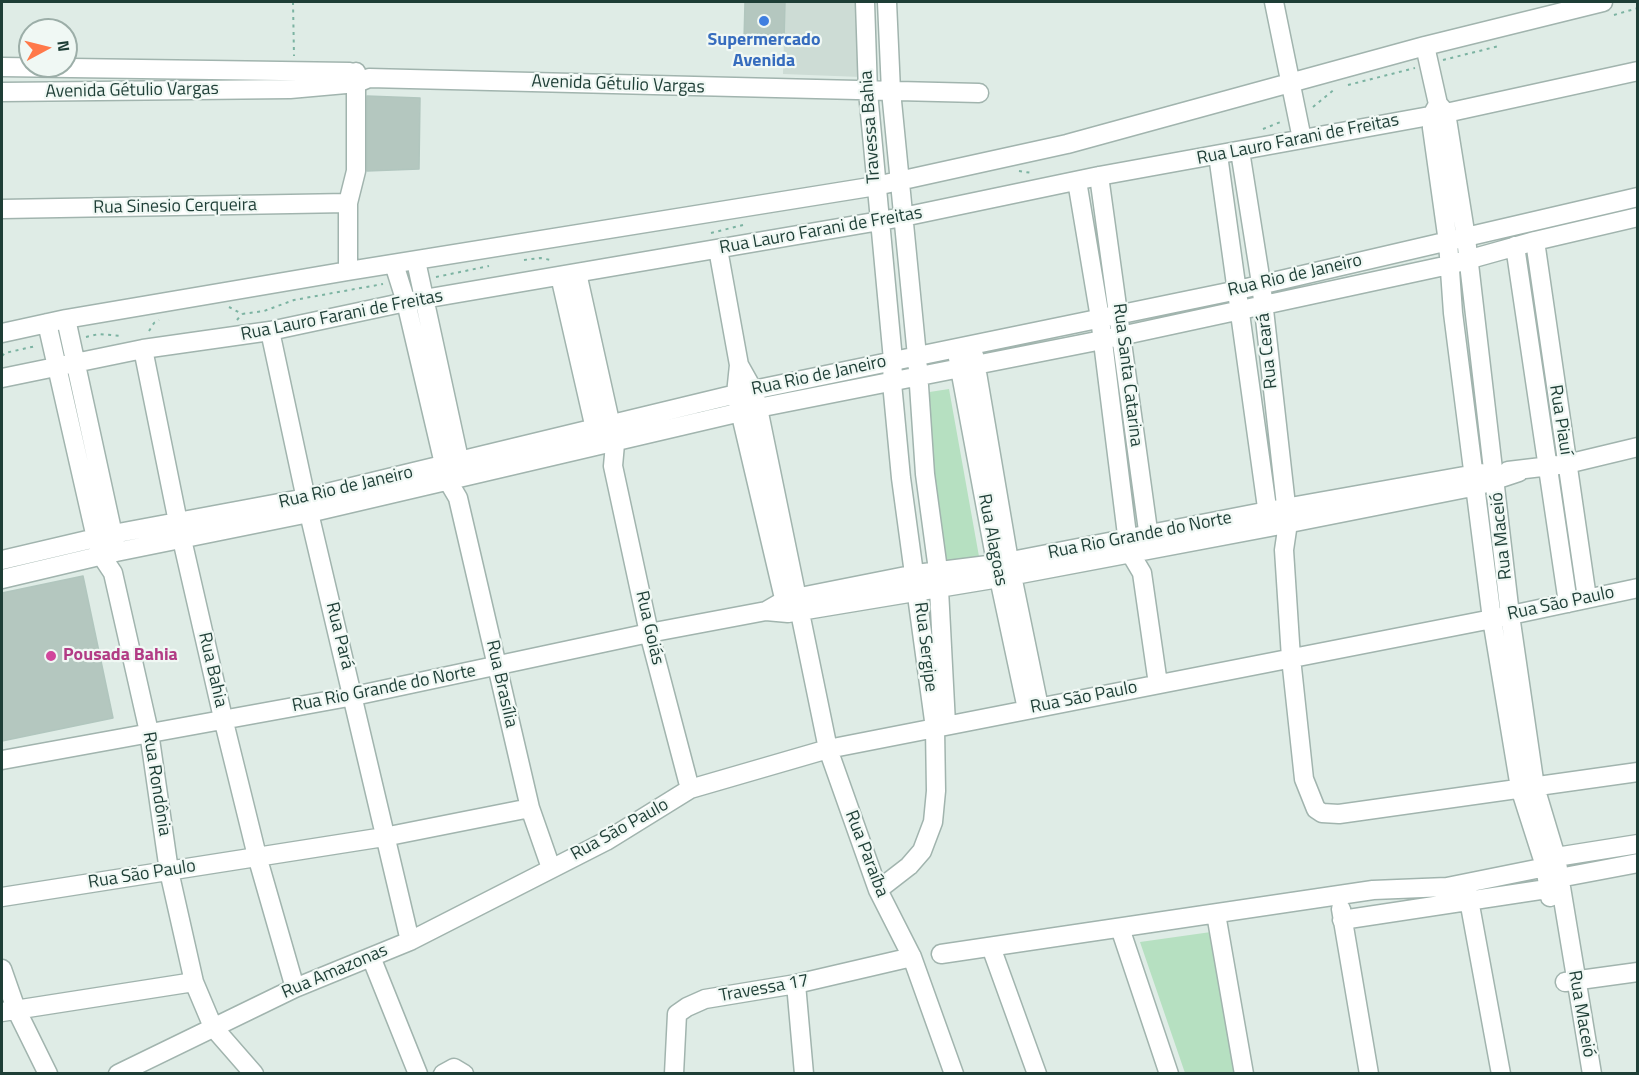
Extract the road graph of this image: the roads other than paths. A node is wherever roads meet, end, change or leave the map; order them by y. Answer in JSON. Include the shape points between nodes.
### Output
{"nodes":[{"id":1,"x":865,"y":2,"type":"edge"},
{"id":2,"x":887,"y":2,"type":"edge"},
{"id":3,"x":1274,"y":2,"type":"edge"},
{"id":4,"x":1603,"y":2,"type":"edge"},
{"id":5,"x":1425,"y":46,"type":"junction"},
{"id":6,"x":2,"y":67,"type":"edge"},
{"id":7,"x":18,"y":68,"type":"edge"},
{"id":8,"x":78,"y":70,"type":"edge"},
{"id":9,"x":1638,"y":71,"type":"edge"},
{"id":10,"x":24,"y":78,"type":"edge"},
{"id":11,"x":291,"y":78,"type":"junction"},
{"id":12,"x":360,"y":78,"type":"junction"},
{"id":13,"x":1290,"y":84,"type":"junction"},
{"id":14,"x":2,"y":92,"type":"edge"},
{"id":15,"x":868,"y":92,"type":"junction"},
{"id":16,"x":891,"y":92,"type":"junction"},
{"id":17,"x":24,"y":93,"type":"junction"},
{"id":18,"x":980,"y":93,"type":"dead end"},
{"id":19,"x":1439,"y":111,"type":"junction"},
{"id":20,"x":1302,"y":139,"type":"junction"},
{"id":21,"x":1240,"y":151,"type":"junction"},
{"id":22,"x":1218,"y":155,"type":"junction"},
{"id":23,"x":1099,"y":176,"type":"junction"},
{"id":24,"x":900,"y":181,"type":"junction"},
{"id":25,"x":1077,"y":181,"type":"junction"},
{"id":26,"x":876,"y":186,"type":"junction"},
{"id":27,"x":1638,"y":196,"type":"edge"},
{"id":28,"x":348,"y":203,"type":"junction"},
{"id":29,"x":2,"y":209,"type":"edge"},
{"id":30,"x":903,"y":217,"type":"junction"},
{"id":31,"x":1638,"y":217,"type":"edge"},
{"id":32,"x":1249,"y":218,"type":"junction"},
{"id":33,"x":878,"y":220,"type":"junction"},
{"id":34,"x":1230,"y":223,"type":"junction"},
{"id":35,"x":1457,"y":240,"type":"junction"},
{"id":36,"x":1109,"y":241,"type":"junction"},
{"id":37,"x":1535,"y":241,"type":"junction"},
{"id":38,"x":1087,"y":245,"type":"junction"},
{"id":39,"x":1515,"y":246,"type":"junction"},
{"id":40,"x":718,"y":249,"type":"junction"},
{"id":41,"x":1468,"y":259,"type":"junction"},
{"id":42,"x":416,"y":261,"type":"junction"},
{"id":43,"x":394,"y":264,"type":"junction"},
{"id":44,"x":1449,"y":265,"type":"junction"},
{"id":45,"x":348,"y":271,"type":"junction"},
{"id":46,"x":568,"y":275,"type":"junction"},
{"id":47,"x":1261,"y":283,"type":"junction"},
{"id":48,"x":1238,"y":290,"type":"junction"},
{"id":49,"x":1542,"y":298,"type":"junction"},
{"id":50,"x":415,"y":301,"type":"junction"},
{"id":51,"x":1522,"y":302,"type":"junction"},
{"id":52,"x":1263,"y":304,"type":"junction"},
{"id":53,"x":1474,"y":309,"type":"junction"},
{"id":54,"x":1241,"y":310,"type":"junction"},
{"id":55,"x":1453,"y":313,"type":"junction"},
{"id":56,"x":1119,"y":315,"type":"junction"},
{"id":57,"x":1100,"y":318,"type":"junction"},
{"id":58,"x":66,"y":319,"type":"junction"},
{"id":59,"x":47,"y":323,"type":"junction"},
{"id":60,"x":270,"y":331,"type":"junction"},
{"id":61,"x":2,"y":333,"type":"edge"},
{"id":62,"x":1122,"y":336,"type":"junction"},
{"id":63,"x":1102,"y":340,"type":"junction"},
{"id":64,"x":965,"y":347,"type":"junction"},
{"id":65,"x":143,"y":349,"type":"junction"},
{"id":66,"x":917,"y":356,"type":"junction"},
{"id":67,"x":893,"y":360,"type":"junction"},
{"id":68,"x":75,"y":363,"type":"junction"},
{"id":69,"x":57,"y":366,"type":"junction"},
{"id":70,"x":968,"y":367,"type":"junction"},
{"id":71,"x":917,"y":377,"type":"junction"},
{"id":72,"x":1554,"y":377,"type":"junction"},
{"id":73,"x":2,"y":378,"type":"edge"},
{"id":74,"x":1472,"y":381,"type":"junction"},
{"id":75,"x":1534,"y":381,"type":"junction"},
{"id":76,"x":892,"y":383,"type":"junction"},
{"id":77,"x":745,"y":392,"type":"junction"},
{"id":78,"x":750,"y":410,"type":"junction"},
{"id":79,"x":605,"y":437,"type":"junction"},
{"id":80,"x":1638,"y":447,"type":"edge"},
{"id":81,"x":1567,"y":464,"type":"junction"},
{"id":82,"x":1547,"y":467,"type":"junction"},
{"id":83,"x":1138,"y":470,"type":"junction"},
{"id":84,"x":454,"y":472,"type":"junction"},
{"id":85,"x":1118,"y":473,"type":"junction"},
{"id":86,"x":925,"y":474,"type":"junction"},
{"id":87,"x":1495,"y":476,"type":"junction"},
{"id":88,"x":901,"y":478,"type":"junction"},
{"id":89,"x":1476,"y":480,"type":"junction"},
{"id":90,"x":308,"y":506,"type":"junction"},
{"id":91,"x":1287,"y":515,"type":"junction"},
{"id":92,"x":1269,"y":519,"type":"junction"},
{"id":93,"x":180,"y":531,"type":"junction"},
{"id":94,"x":1149,"y":541,"type":"junction"},
{"id":95,"x":107,"y":545,"type":"junction"},
{"id":96,"x":1128,"y":545,"type":"junction"},
{"id":97,"x":1284,"y":550,"type":"junction"},
{"id":98,"x":2,"y":560,"type":"edge"},
{"id":99,"x":1004,"y":569,"type":"junction"},
{"id":100,"x":1143,"y":573,"type":"junction"},
{"id":101,"x":2,"y":579,"type":"edge"},
{"id":102,"x":938,"y":579,"type":"junction"},
{"id":103,"x":917,"y":583,"type":"junction"},
{"id":104,"x":1638,"y":588,"type":"edge"},
{"id":105,"x":1587,"y":598,"type":"junction"},
{"id":106,"x":1568,"y":603,"type":"junction"},
{"id":107,"x":795,"y":609,"type":"junction"},
{"id":108,"x":1501,"y":617,"type":"junction"},
{"id":109,"x":649,"y":633,"type":"junction"},
{"id":110,"x":1291,"y":658,"type":"junction"},
{"id":111,"x":496,"y":667,"type":"junction"},
{"id":112,"x":1158,"y":684,"type":"junction"},
{"id":113,"x":354,"y":696,"type":"junction"},
{"id":114,"x":1033,"y":708,"type":"junction"},
{"id":115,"x":223,"y":718,"type":"junction"},
{"id":116,"x":941,"y":726,"type":"junction"},
{"id":117,"x":149,"y":732,"type":"junction"},
{"id":118,"x":828,"y":749,"type":"junction"},
{"id":119,"x":2,"y":760,"type":"edge"},
{"id":120,"x":1638,"y":772,"type":"edge"},
{"id":121,"x":1527,"y":788,"type":"junction"},
{"id":122,"x":690,"y":789,"type":"junction"},
{"id":123,"x":530,"y":808,"type":"junction"},
{"id":124,"x":384,"y":837,"type":"junction"},
{"id":125,"x":1638,"y":844,"type":"edge"},
{"id":126,"x":257,"y":856,"type":"junction"},
{"id":127,"x":1638,"y":863,"type":"edge"},
{"id":128,"x":551,"y":868,"type":"junction"},
{"id":129,"x":169,"y":871,"type":"junction"},
{"id":130,"x":1554,"y":873,"type":"junction"},
{"id":131,"x":878,"y":890,"type":"junction"},
{"id":132,"x":1467,"y":893,"type":"junction"},
{"id":133,"x":1339,"y":896,"type":"junction"},
{"id":134,"x":2,"y":897,"type":"edge"},
{"id":135,"x":1216,"y":914,"type":"junction"},
{"id":136,"x":1342,"y":920,"type":"junction"},
{"id":137,"x":1119,"y":928,"type":"junction"},
{"id":138,"x":410,"y":941,"type":"junction"},
{"id":139,"x":991,"y":947,"type":"junction"},
{"id":140,"x":942,"y":954,"type":"dead end"},
{"id":141,"x":371,"y":957,"type":"junction"},
{"id":142,"x":912,"y":957,"type":"junction"},
{"id":143,"x":2,"y":969,"type":"edge"},
{"id":144,"x":1638,"y":972,"type":"edge"},
{"id":145,"x":1569,"y":981,"type":"junction"},
{"id":146,"x":194,"y":982,"type":"junction"},
{"id":147,"x":796,"y":984,"type":"junction"},
{"id":148,"x":295,"y":988,"type":"junction"},
{"id":149,"x":9,"y":1010,"type":"edge"},
{"id":150,"x":213,"y":1027,"type":"junction"},
{"id":151,"x":48,"y":1074,"type":"edge"},
{"id":152,"x":118,"y":1074,"type":"edge"},
{"id":153,"x":254,"y":1074,"type":"edge"},
{"id":154,"x":418,"y":1074,"type":"edge"},
{"id":155,"x":442,"y":1074,"type":"edge"},
{"id":156,"x":464,"y":1074,"type":"edge"},
{"id":157,"x":674,"y":1074,"type":"edge"},
{"id":158,"x":804,"y":1074,"type":"edge"},
{"id":159,"x":954,"y":1074,"type":"edge"},
{"id":160,"x":1037,"y":1074,"type":"edge"},
{"id":161,"x":1169,"y":1074,"type":"edge"},
{"id":162,"x":1244,"y":1074,"type":"edge"},
{"id":163,"x":1369,"y":1074,"type":"edge"},
{"id":164,"x":1501,"y":1074,"type":"edge"},
{"id":165,"x":1579,"y":1074,"type":"edge"},
{"id":166,"x":1592,"y":1074,"type":"edge"}],
"edges":[{"from":1,"to":15,"type":"street","name":"Travessa Bahia"},
{"from":2,"to":16,"type":"street","name":"Travessa Bahia"},
{"from":3,"to":13,"type":"street"},
{"from":4,"to":5,"type":"street","name":"Rua Lauro Farani de Freitas"},
{"from":5,"to":13,"type":"street","name":"Rua Lauro Farani de Freitas"},
{"from":5,"to":19,"type":"street","name":"Rua Maceió"},
{"from":6,"to":7,"type":"street","name":"Avenida Gétulio Vargas"},
{"from":8,"to":11,"type":"street","name":"Avenida Gétulio Vargas"},
{"from":9,"to":19,"type":"street","name":"Rua Lauro Farani de Freitas"},
{"from":10,"to":17,"type":"street"},
{"from":11,"to":12,"type":"street","name":"Avenida Gétulio Vargas"},
{"from":11,"to":17,"type":"street","name":"Avenida Gétulio Vargas"},
{"from":12,"to":15,"type":"street","name":"Avenida Gétulio Vargas"},
{"from":12,"to":28,"type":"street","via":[[356,171]]},
{"from":13,"to":20,"type":"street"},
{"from":13,"to":24,"type":"street","name":"Rua Lauro Farani de Freitas","via":[[1067,144]]},
{"from":14,"to":17,"type":"street","name":"Avenida Gétulio Vargas"},
{"from":15,"to":16,"type":"street","name":"Avenida Gétulio Vargas"},
{"from":15,"to":26,"type":"street","name":"Travessa Bahia"},
{"from":16,"to":18,"type":"street","name":"Avenida Gétulio Vargas"},
{"from":16,"to":24,"type":"street","name":"Travessa Bahia"},
{"from":19,"to":20,"type":"street","name":"Rua Lauro Farani de Freitas"},
{"from":19,"to":35,"type":"street","name":"Rua Maceió"},
{"from":20,"to":21,"type":"street","name":"Rua Lauro Farani de Freitas"},
{"from":21,"to":22,"type":"street","name":"Rua Lauro Farani de Freitas"},
{"from":21,"to":32,"type":"street","name":"Rua Ceará"},
{"from":22,"to":23,"type":"street","name":"Rua Lauro Farani de Freitas"},
{"from":22,"to":34,"type":"street","name":"Rua Ceará"},
{"from":23,"to":25,"type":"street","name":"Rua Lauro Farani de Freitas"},
{"from":23,"to":36,"type":"street","name":"Rua Santa Catarina"},
{"from":24,"to":26,"type":"street","name":"Rua Lauro Farani de Freitas"},
{"from":24,"to":30,"type":"street","name":"Travessa Bahia"},
{"from":25,"to":30,"type":"street","name":"Rua Lauro Farani de Freitas"},
{"from":25,"to":38,"type":"street","name":"Rua Santa Catarina"},
{"from":26,"to":33,"type":"street","name":"Travessa Bahia"},
{"from":26,"to":42,"type":"street","name":"Rua Lauro Farani de Freitas"},
{"from":27,"to":35,"type":"street","name":"Rua Rio de Janeiro"},
{"from":28,"to":29,"type":"street","name":"Rua Sinesio Cerqueira"},
{"from":28,"to":45,"type":"street"},
{"from":30,"to":33,"type":"street","name":"Rua Lauro Farani de Freitas"},
{"from":30,"to":66,"type":"street","name":"Travessa Bahia"},
{"from":31,"to":37,"type":"street","name":"Rua Rio de Janeiro"},
{"from":32,"to":34,"type":"street"},
{"from":32,"to":47,"type":"street","name":"Rua Ceará"},
{"from":33,"to":40,"type":"street","name":"Rua Lauro Farani de Freitas"},
{"from":33,"to":67,"type":"street","name":"Travessa Bahia"},
{"from":34,"to":48,"type":"street","name":"Rua Ceará"},
{"from":35,"to":41,"type":"street","name":"Rua Maceió"},
{"from":35,"to":44,"type":"street","name":"Rua Maceió"},
{"from":35,"to":47,"type":"street","name":"Rua Rio de Janeiro"},
{"from":36,"to":38,"type":"street"},
{"from":36,"to":56,"type":"street","name":"Rua Santa Catarina"},
{"from":37,"to":39,"type":"street","name":"Rua Rio de Janeiro"},
{"from":37,"to":49,"type":"street","name":"Rua Piauí"},
{"from":38,"to":57,"type":"street","name":"Rua Santa Catarina"},
{"from":39,"to":41,"type":"street","name":"Rua Rio de Janeiro"},
{"from":39,"to":51,"type":"street","name":"Rua Piauí"},
{"from":40,"to":46,"type":"street","name":"Rua Lauro Farani de Freitas"},
{"from":40,"to":77,"type":"street","name":"Rua Paraíba"},
{"from":41,"to":44,"type":"street","name":"Rua Rio de Janeiro"},
{"from":41,"to":53,"type":"street","name":"Rua Maceió"},
{"from":42,"to":43,"type":"street","name":"Rua Lauro Farani de Freitas"},
{"from":42,"to":50,"type":"street","name":"Rua Brasília"},
{"from":43,"to":45,"type":"street","name":"Rua Lauro Farani de Freitas"},
{"from":43,"to":50,"type":"street","name":"Rua Brasília"},
{"from":44,"to":52,"type":"street","name":"Rua Rio de Janeiro"},
{"from":44,"to":55,"type":"street","name":"Rua Maceió"},
{"from":45,"to":58,"type":"street","name":"Rua Lauro Farani de Freitas"},
{"from":46,"to":50,"type":"street","name":"Rua Lauro Farani de Freitas"},
{"from":46,"to":79,"type":"street","name":"Rua Goiás"},
{"from":47,"to":48,"type":"street","name":"Rua Rio de Janeiro"},
{"from":47,"to":52,"type":"street","name":"Rua Ceará"},
{"from":48,"to":54,"type":"street","name":"Rua Ceará"},
{"from":48,"to":56,"type":"street","name":"Rua Rio de Janeiro"},
{"from":49,"to":51,"type":"street"},
{"from":49,"to":72,"type":"street","name":"Rua Piauí"},
{"from":50,"to":60,"type":"street","name":"Rua Lauro Farani de Freitas"},
{"from":50,"to":84,"type":"street","name":"Rua Brasília"},
{"from":51,"to":75,"type":"street","name":"Rua Piauí"},
{"from":52,"to":54,"type":"street","name":"Rua Rio de Janeiro"},
{"from":52,"to":91,"type":"street","name":"Rua Ceará"},
{"from":53,"to":55,"type":"street"},
{"from":53,"to":74,"type":"street","name":"Rua Maceió"},
{"from":54,"to":62,"type":"street","name":"Rua Rio de Janeiro"},
{"from":54,"to":92,"type":"street","name":"Rua Ceará"},
{"from":55,"to":74,"type":"street","name":"Rua Maceió"},
{"from":56,"to":57,"type":"street","name":"Rua Rio de Janeiro"},
{"from":56,"to":62,"type":"street","name":"Rua Santa Catarina"},
{"from":57,"to":63,"type":"street","name":"Rua Santa Catarina"},
{"from":57,"to":64,"type":"street","name":"Rua Rio de Janeiro"},
{"from":58,"to":59,"type":"street","name":"Rua Lauro Farani de Freitas"},
{"from":58,"to":68,"type":"street","name":"Rua Rondônia"},
{"from":59,"to":61,"type":"street","name":"Rua Lauro Farani de Freitas"},
{"from":59,"to":69,"type":"street","name":"Rua Rondônia"},
{"from":60,"to":65,"type":"street","name":"Rua Lauro Farani de Freitas"},
{"from":60,"to":90,"type":"street","name":"Rua Pará"},
{"from":62,"to":63,"type":"street","name":"Rua Rio de Janeiro"},
{"from":62,"to":83,"type":"street","name":"Rua Santa Catarina"},
{"from":63,"to":70,"type":"street","name":"Rua Rio de Janeiro"},
{"from":63,"to":85,"type":"street","name":"Rua Santa Catarina"},
{"from":64,"to":66,"type":"street","name":"Rua Rio de Janeiro"},
{"from":64,"to":70,"type":"street","name":"Rua Alagoas"},
{"from":65,"to":68,"type":"street","name":"Rua Lauro Farani de Freitas"},
{"from":65,"to":93,"type":"street","name":"Rua Bahia"},
{"from":66,"to":67,"type":"street","name":"Rua Rio de Janeiro"},
{"from":66,"to":71,"type":"street","name":"Travessa Bahia"},
{"from":67,"to":76,"type":"street","name":"Travessa Bahia"},
{"from":67,"to":77,"type":"street","name":"Rua Rio de Janeiro"},
{"from":68,"to":69,"type":"street","name":"Rua Lauro Farani de Freitas"},
{"from":68,"to":95,"type":"street","name":"Rua Rondônia"},
{"from":69,"to":73,"type":"street","name":"Rua Lauro Farani de Freitas"},
{"from":69,"to":95,"type":"street","name":"Rua Rondônia"},
{"from":70,"to":71,"type":"street","name":"Rua Rio de Janeiro"},
{"from":70,"to":99,"type":"street","name":"Rua Alagoas"},
{"from":71,"to":76,"type":"street","name":"Rua Rio de Janeiro"},
{"from":71,"to":86,"type":"street","name":"Rua Sergipe"},
{"from":72,"to":75,"type":"street"},
{"from":72,"to":81,"type":"street","name":"Rua Piauí"},
{"from":74,"to":87,"type":"street","name":"Rua Maceió"},
{"from":74,"to":89,"type":"street","name":"Rua Maceió"},
{"from":75,"to":82,"type":"street","name":"Rua Piauí"},
{"from":76,"to":78,"type":"street","name":"Rua Rio de Janeiro"},
{"from":76,"to":88,"type":"street","name":"Rua Sergipe"},
{"from":77,"to":78,"type":"street","name":"Rua Paraíba"},
{"from":77,"to":79,"type":"street","name":"Rua Rio de Janeiro"},
{"from":78,"to":79,"type":"street","name":"Rua Rio de Janeiro"},
{"from":78,"to":107,"type":"street","name":"Rua Paraíba"},
{"from":79,"to":84,"type":"street","name":"Rua Rio de Janeiro"},
{"from":79,"to":109,"type":"street","name":"Rua Goiás"},
{"from":80,"to":81,"type":"street","name":"Rua Rio Grande do Norte"},
{"from":81,"to":82,"type":"street","name":"Rua Rio Grande do Norte"},
{"from":81,"to":105,"type":"street","name":"Rua Piauí"},
{"from":82,"to":87,"type":"street","name":"Rua Rio Grande do Norte"},
{"from":82,"to":106,"type":"street","name":"Rua Piauí"},
{"from":83,"to":85,"type":"street"},
{"from":83,"to":94,"type":"street","name":"Rua Santa Catarina"},
{"from":84,"to":90,"type":"street","name":"Rua Rio de Janeiro"},
{"from":84,"to":111,"type":"street","name":"Rua Brasília"},
{"from":85,"to":96,"type":"street","name":"Rua Santa Catarina"},
{"from":86,"to":88,"type":"street"},
{"from":86,"to":102,"type":"street","name":"Rua Sergipe"},
{"from":87,"to":89,"type":"street","name":"Rua Rio Grande do Norte"},
{"from":87,"to":108,"type":"street","name":"Rua Maceió"},
{"from":88,"to":103,"type":"street","name":"Rua Sergipe"},
{"from":89,"to":91,"type":"street","name":"Rua Rio Grande do Norte"},
{"from":89,"to":108,"type":"street","name":"Rua Maceió"},
{"from":90,"to":93,"type":"street","name":"Rua Rio de Janeiro"},
{"from":90,"to":113,"type":"street","name":"Rua Pará"},
{"from":91,"to":92,"type":"street","name":"Rua Rio Grande do Norte"},
{"from":91,"to":97,"type":"street","name":"Rua Ceará"},
{"from":92,"to":94,"type":"street","name":"Rua Rio Grande do Norte"},
{"from":92,"to":97,"type":"street","name":"Rua Ceará"},
{"from":93,"to":95,"type":"street","name":"Rua Rio de Janeiro"},
{"from":93,"to":115,"type":"street","name":"Rua Bahia"},
{"from":94,"to":96,"type":"street","name":"Rua Rio Grande do Norte"},
{"from":94,"to":100,"type":"street","name":"Rua Santa Catarina"},
{"from":95,"to":98,"type":"street","name":"Rua Rio de Janeiro"},
{"from":95,"to":101,"type":"street","name":"Rua Rio de Janeiro"},
{"from":95,"to":117,"type":"street","name":"Rua Rondônia"},
{"from":96,"to":99,"type":"street","name":"Rua Rio Grande do Norte"},
{"from":96,"to":100,"type":"street","name":"Rua Santa Catarina"},
{"from":97,"to":110,"type":"street","name":"Rua Ceará"},
{"from":99,"to":102,"type":"street","name":"Rua Rio Grande do Norte"},
{"from":99,"to":114,"type":"street","name":"Rua Alagoas"},
{"from":100,"to":112,"type":"street","name":"Rua Santa Catarina"},
{"from":102,"to":103,"type":"street","name":"Rua Rio Grande do Norte"},
{"from":102,"to":116,"type":"street","name":"Rua Sergipe"},
{"from":103,"to":107,"type":"street","name":"Rua Rio Grande do Norte"},
{"from":103,"to":116,"type":"street","name":"Rua Sergipe"},
{"from":104,"to":105,"type":"street","name":"Rua São Paulo"},
{"from":105,"to":106,"type":"street","name":"Rua São Paulo"},
{"from":106,"to":108,"type":"street","name":"Rua São Paulo"},
{"from":107,"to":109,"type":"street","name":"Rua Rio Grande do Norte"},
{"from":107,"to":118,"type":"street","name":"Rua Paraíba"},
{"from":108,"to":110,"type":"street","name":"Rua São Paulo"},
{"from":108,"to":121,"type":"street","name":"Rua Maceió"},
{"from":109,"to":111,"type":"street","name":"Rua Rio Grande do Norte"},
{"from":109,"to":122,"type":"street","name":"Rua Goiás"},
{"from":110,"to":112,"type":"street","name":"Rua São Paulo"},
{"from":110,"to":121,"type":"street","name":"Rua Ceará","via":[[1304,778],[1312,802],[1322,813],[1339,814]]},
{"from":111,"to":113,"type":"street","name":"Rua Rio Grande do Norte"},
{"from":111,"to":123,"type":"street","name":"Rua Brasília"},
{"from":112,"to":114,"type":"street","name":"Rua São Paulo"},
{"from":113,"to":115,"type":"street","name":"Rua Rio Grande do Norte"},
{"from":113,"to":124,"type":"street","name":"Rua Pará"},
{"from":114,"to":116,"type":"street","name":"Rua São Paulo"},
{"from":115,"to":117,"type":"street","name":"Rua Rio Grande do Norte"},
{"from":115,"to":126,"type":"street","name":"Rua Bahia"},
{"from":116,"to":118,"type":"street","name":"Rua São Paulo"},
{"from":116,"to":131,"type":"street","name":"Rua Sergipe","via":[[936,791],[922,851]]},
{"from":117,"to":119,"type":"street","name":"Rua Rio Grande do Norte"},
{"from":117,"to":129,"type":"street","name":"Rua Rondônia"},
{"from":118,"to":122,"type":"street","name":"Rua São Paulo"},
{"from":118,"to":131,"type":"street","name":"Rua Paraíba"},
{"from":120,"to":121,"type":"street"},
{"from":121,"to":130,"type":"street","name":"Rua Maceió"},
{"from":122,"to":128,"type":"street","name":"Rua São Paulo","via":[[606,841]]},
{"from":123,"to":124,"type":"street","name":"Rua São Paulo"},
{"from":123,"to":128,"type":"street","name":"Rua Brasília"},
{"from":124,"to":126,"type":"street","name":"Rua São Paulo"},
{"from":124,"to":138,"type":"street","name":"Rua Pará"},
{"from":125,"to":130,"type":"street"},
{"from":126,"to":129,"type":"street","name":"Rua São Paulo"},
{"from":126,"to":148,"type":"street","name":"Rua Bahia"},
{"from":127,"to":130,"type":"street"},
{"from":128,"to":138,"type":"street","name":"Rua Amazonas"},
{"from":129,"to":134,"type":"street","name":"Rua São Paulo"},
{"from":129,"to":146,"type":"street","name":"Rua Rondônia"},
{"from":130,"to":132,"type":"street"},
{"from":130,"to":145,"type":"street","name":"Rua Maceió"},
{"from":131,"to":142,"type":"street","name":"Rua Paraíba"},
{"from":132,"to":133,"type":"street","via":[[1447,887],[1373,890]]},
{"from":132,"to":136,"type":"street"},
{"from":132,"to":164,"type":"street"},
{"from":133,"to":135,"type":"street"},
{"from":133,"to":136,"type":"street"},
{"from":135,"to":137,"type":"street"},
{"from":135,"to":162,"type":"street"},
{"from":136,"to":163,"type":"street"},
{"from":137,"to":139,"type":"street"},
{"from":137,"to":161,"type":"street"},
{"from":138,"to":141,"type":"street","name":"Rua Amazonas"},
{"from":139,"to":140,"type":"street"},
{"from":139,"to":160,"type":"street"},
{"from":141,"to":148,"type":"street","name":"Rua Amazonas"},
{"from":141,"to":154,"type":"street"},
{"from":142,"to":147,"type":"street","name":"Travessa 17"},
{"from":142,"to":159,"type":"street","name":"Rua Paraíba"},
{"from":143,"to":149,"type":"street"},
{"from":144,"to":145,"type":"street"},
{"from":145,"to":165,"type":"street","name":"Rua Maceió"},
{"from":145,"to":166,"type":"street","name":"Rua Maceió"},
{"from":146,"to":149,"type":"street"},
{"from":146,"to":150,"type":"street","name":"Rua Rondônia"},
{"from":147,"to":157,"type":"street","name":"Travessa 17","via":[[705,999],[677,1014]]},
{"from":147,"to":158,"type":"street"},
{"from":148,"to":150,"type":"street","name":"Rua Amazonas"},
{"from":149,"to":151,"type":"street"},
{"from":150,"to":152,"type":"street","name":"Rua Amazonas"},
{"from":150,"to":153,"type":"street","name":"Rua Rondônia"},
{"from":155,"to":156,"type":"street","via":[[454,1068]]}]}
